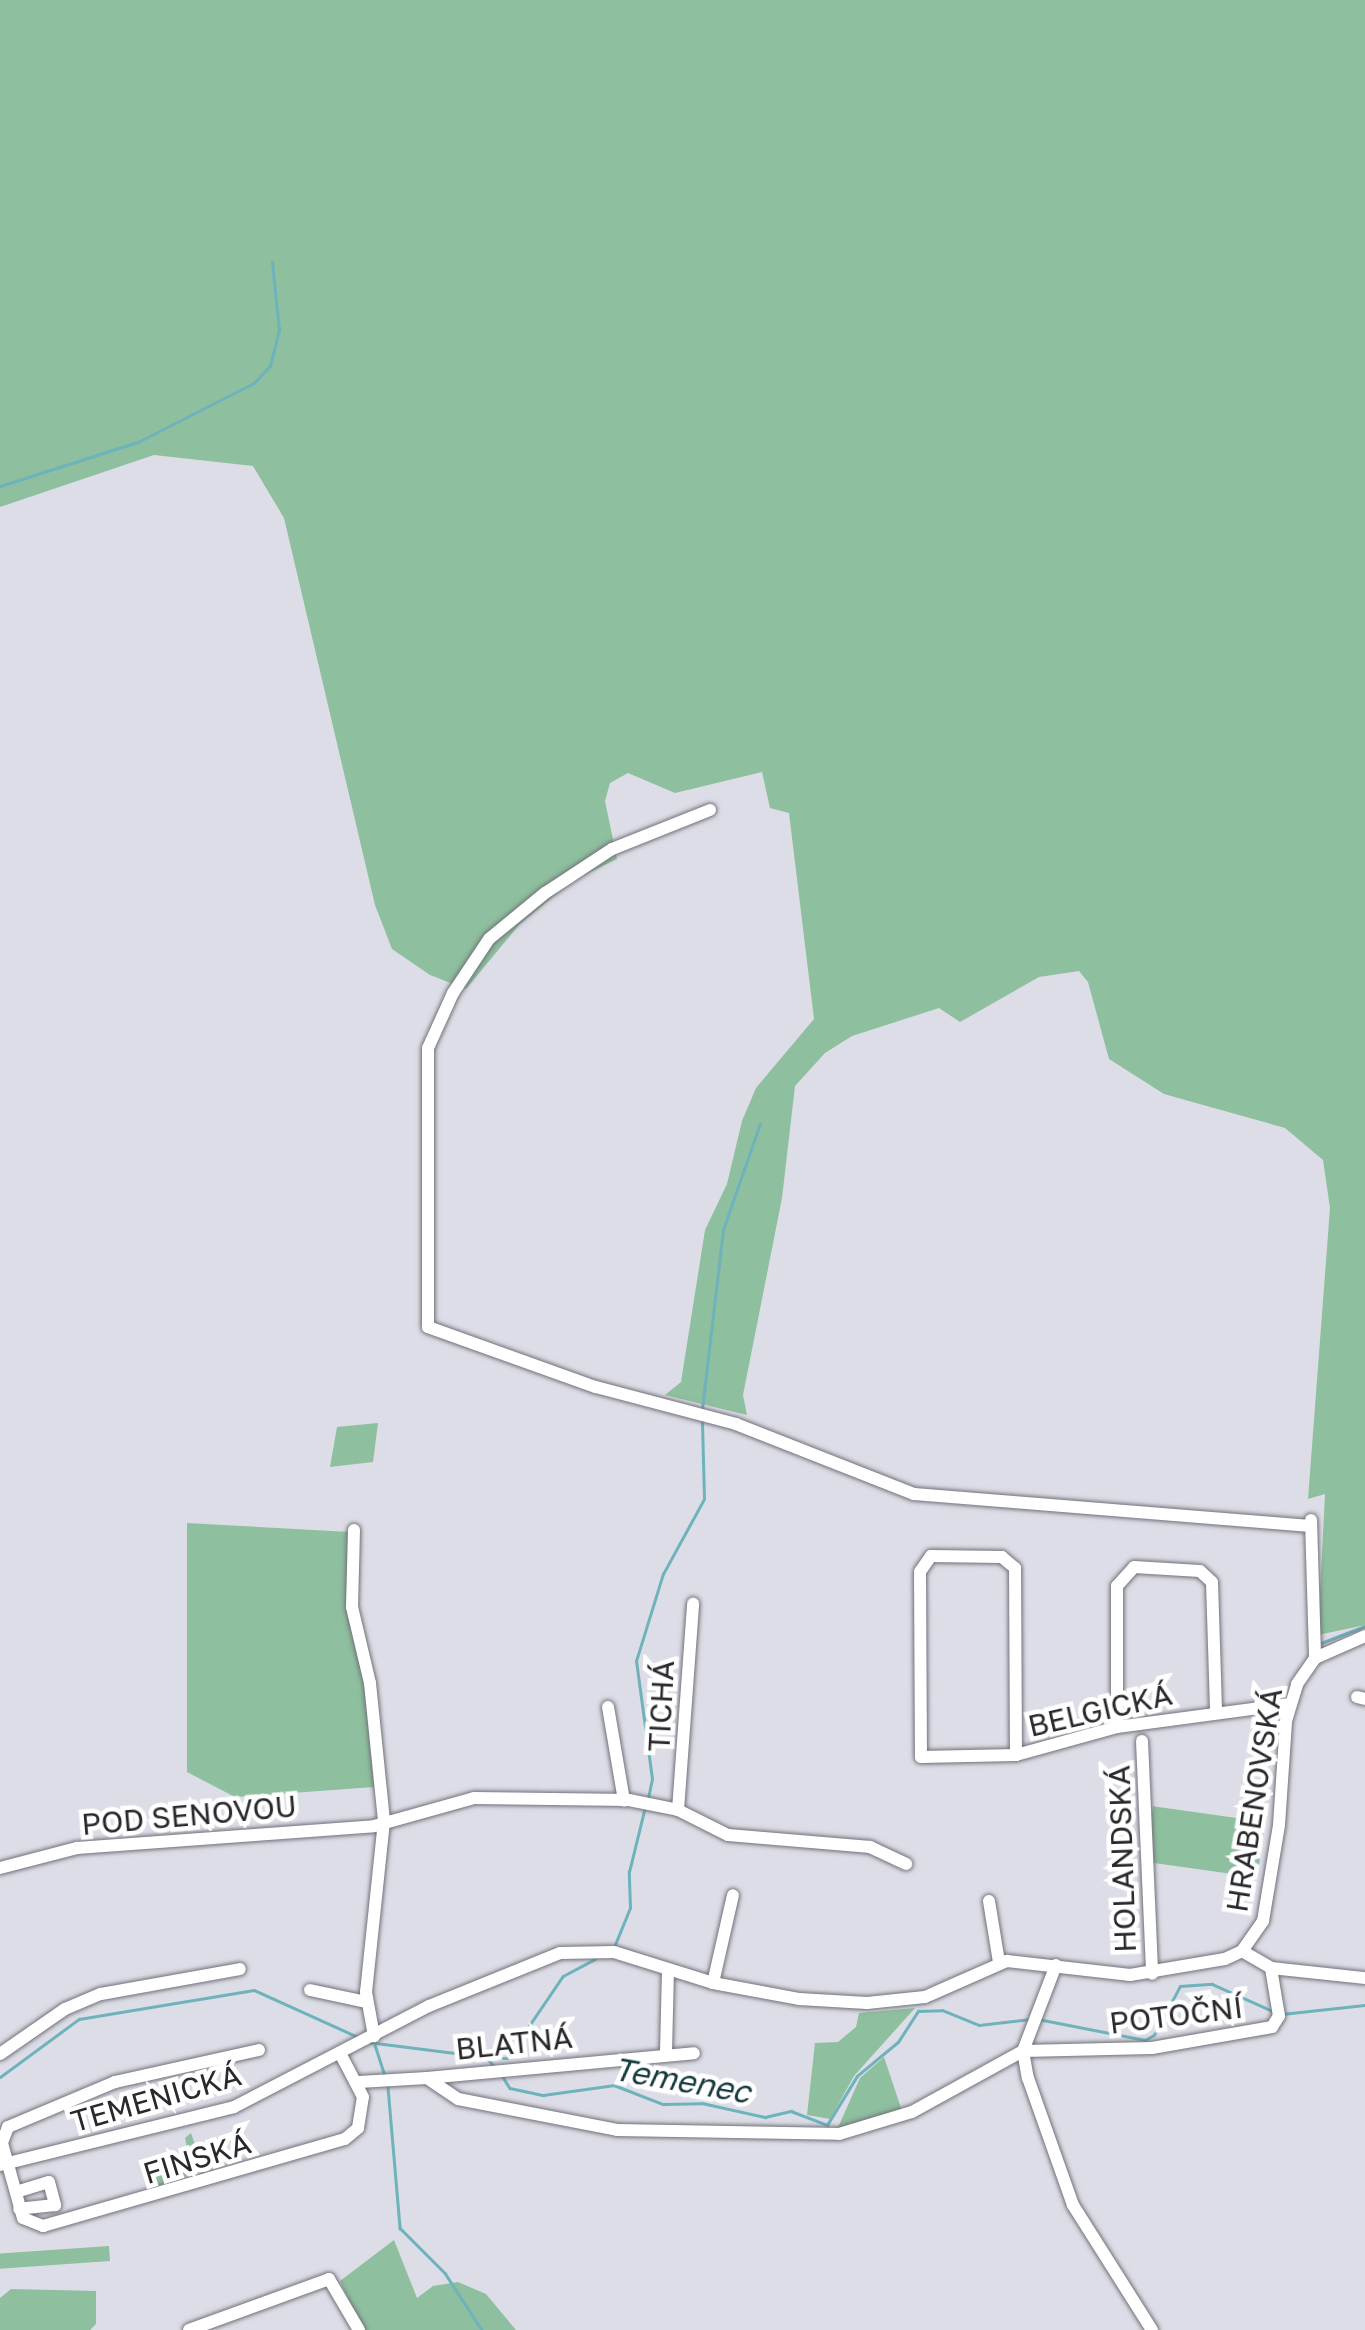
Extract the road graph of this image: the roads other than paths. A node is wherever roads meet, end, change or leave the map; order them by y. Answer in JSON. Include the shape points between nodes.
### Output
{"nodes":[{"id":1,"x":710,"y":810,"type":"dead end"},
{"id":2,"x":354,"y":1530,"type":"dead end"},
{"id":3,"x":693,"y":1604,"type":"dead end"},
{"id":4,"x":1365,"y":1636,"type":"edge"},
{"id":5,"x":1315,"y":1658,"type":"junction"},
{"id":6,"x":1290,"y":1704,"type":"junction"},
{"id":7,"x":608,"y":1707,"type":"dead end"},
{"id":8,"x":1216,"y":1711,"type":"junction"},
{"id":9,"x":1117,"y":1727,"type":"junction"},
{"id":10,"x":1142,"y":1741,"type":"dead end"},
{"id":11,"x":1016,"y":1755,"type":"junction"},
{"id":12,"x":624,"y":1801,"type":"junction"},
{"id":13,"x":678,"y":1810,"type":"junction"},
{"id":14,"x":384,"y":1822,"type":"junction"},
{"id":15,"x":906,"y":1864,"type":"dead end"},
{"id":16,"x":0,"y":1868,"type":"edge"},
{"id":17,"x":733,"y":1895,"type":"dead end"},
{"id":18,"x":990,"y":1901,"type":"dead end"},
{"id":19,"x":1242,"y":1951,"type":"junction"},
{"id":20,"x":999,"y":1962,"type":"junction"},
{"id":21,"x":1056,"y":1964,"type":"junction"},
{"id":22,"x":1271,"y":1968,"type":"junction"},
{"id":23,"x":240,"y":1969,"type":"dead end"},
{"id":24,"x":668,"y":1970,"type":"junction"},
{"id":25,"x":1152,"y":1974,"type":"junction"},
{"id":26,"x":1365,"y":1978,"type":"edge"},
{"id":27,"x":713,"y":1984,"type":"junction"},
{"id":28,"x":310,"y":1990,"type":"dead end"},
{"id":29,"x":366,"y":2002,"type":"junction"},
{"id":30,"x":372,"y":2037,"type":"junction"},
{"id":31,"x":259,"y":2050,"type":"dead end"},
{"id":32,"x":344,"y":2051,"type":"junction"},
{"id":33,"x":1023,"y":2051,"type":"junction"},
{"id":34,"x":666,"y":2052,"type":"junction"},
{"id":35,"x":694,"y":2053,"type":"dead end"},
{"id":36,"x":0,"y":2054,"type":"edge"},
{"id":37,"x":427,"y":2078,"type":"junction"},
{"id":38,"x":358,"y":2082,"type":"junction"},
{"id":39,"x":4,"y":2164,"type":"edge"},
{"id":40,"x":16,"y":2192,"type":"junction"},
{"id":41,"x":19,"y":2209,"type":"junction"},
{"id":42,"x":189,"y":2330,"type":"edge"},
{"id":43,"x":359,"y":2330,"type":"edge"},
{"id":44,"x":1152,"y":2330,"type":"edge"}],
"edges":[{"from":1,"to":5,"type":"street","via":[[612,849],[545,894],[489,939],[453,993],[428,1048],[430,1330],[596,1388],[741,1426],[914,1494],[1311,1523]]},
{"from":2,"to":14,"type":"street","via":[[352,1608],[370,1683]]},
{"from":3,"to":13,"type":"street","name":"TICHÁ"},
{"from":4,"to":5,"type":"street"},
{"from":5,"to":6,"type":"street","name":"HRABENOVSKÁ"},
{"from":6,"to":8,"type":"street","name":"BELGICKÁ"},
{"from":6,"to":19,"type":"street","name":"HRABENOVSKÁ","via":[[1266,1908]]},
{"from":7,"to":12,"type":"street"},
{"from":8,"to":9,"type":"street","name":"BELGICKÁ"},
{"from":8,"to":9,"type":"street","via":[[1212,1582],[1200,1572],[1134,1567],[1117,1586]]},
{"from":9,"to":11,"type":"street","name":"BELGICKÁ"},
{"from":10,"to":25,"type":"street","name":"HOLANDSKÁ"},
{"from":11,"to":11,"type":"street","name":"BELGICKÁ","via":[[921,1757],[920,1572],[924,1562],[940,1555],[1002,1558],[1016,1568]]},
{"from":12,"to":13,"type":"street","name":"POD SENOVOU"},
{"from":12,"to":14,"type":"street","name":"POD SENOVOU","via":[[474,1798]]},
{"from":13,"to":15,"type":"street","name":"POD SENOVOU","via":[[728,1835],[870,1847]]},
{"from":14,"to":16,"type":"street","name":"POD SENOVOU","via":[[78,1848]]},
{"from":14,"to":29,"type":"street"},
{"from":17,"to":27,"type":"street"},
{"from":18,"to":20,"type":"street"},
{"from":19,"to":22,"type":"street"},
{"from":19,"to":25,"type":"street","name":"TEMENICKÁ"},
{"from":20,"to":21,"type":"street","name":"TEMENICKÁ"},
{"from":20,"to":27,"type":"street","name":"TEMENICKÁ","via":[[938,1993],[892,2003],[798,1999]]},
{"from":21,"to":25,"type":"street","name":"TEMENICKÁ"},
{"from":21,"to":33,"type":"street"},
{"from":22,"to":26,"type":"street"},
{"from":22,"to":33,"type":"street","name":"POTOČNÍ","via":[[1278,2013],[1266,2028],[1152,2048]]},
{"from":23,"to":36,"type":"street","via":[[100,1994]]},
{"from":24,"to":27,"type":"street","name":"TEMENICKÁ"},
{"from":24,"to":30,"type":"street","name":"TEMENICKÁ","via":[[614,1952],[560,1954],[478,1984]]},
{"from":24,"to":34,"type":"street"},
{"from":28,"to":29,"type":"street"},
{"from":29,"to":30,"type":"street"},
{"from":30,"to":32,"type":"street","name":"TEMENICKÁ"},
{"from":31,"to":39,"type":"street","via":[[116,2082],[20,2120],[4,2134]]},
{"from":32,"to":38,"type":"street"},
{"from":32,"to":39,"type":"street","name":"TEMENICKÁ","via":[[234,2107]]},
{"from":33,"to":37,"type":"street","name":"POTOČNÍ","via":[[912,2112],[839,2134],[617,2130],[458,2099]]},
{"from":33,"to":44,"type":"street","via":[[1066,2190]]},
{"from":34,"to":35,"type":"street","name":"BLATNÁ"},
{"from":34,"to":37,"type":"street","name":"BLATNÁ"},
{"from":37,"to":38,"type":"street"},
{"from":38,"to":41,"type":"street","name":"FINSKÁ","via":[[358,2128],[345,2139],[43,2226],[31,2224]]},
{"from":39,"to":40,"type":"street"},
{"from":40,"to":41,"type":"street"},
{"from":40,"to":41,"type":"street","via":[[49,2182],[55,2205]]},
{"from":42,"to":43,"type":"street","via":[[330,2279]]}]}
